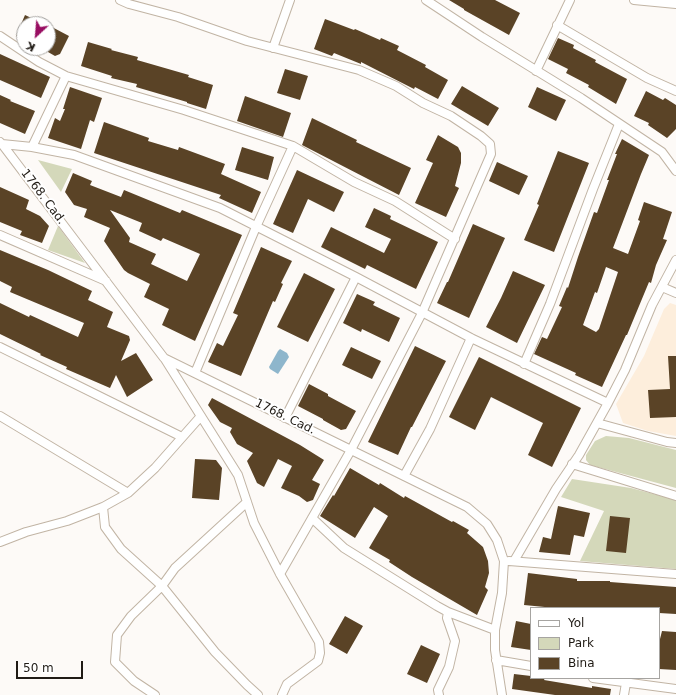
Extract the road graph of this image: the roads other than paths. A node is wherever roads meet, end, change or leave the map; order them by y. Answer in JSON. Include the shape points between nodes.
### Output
{"nodes":[{"id":1,"x":120,"y":0,"type":"edge"},
{"id":2,"x":290,"y":0,"type":"edge"},
{"id":3,"x":426,"y":0,"type":"edge"},
{"id":4,"x":570,"y":0,"type":"edge"},
{"id":5,"x":634,"y":0,"type":"edge"},
{"id":6,"x":676,"y":4,"type":"edge"},
{"id":7,"x":557,"y":25,"type":"junction"},
{"id":8,"x":0,"y":36,"type":"edge"},
{"id":9,"x":273,"y":48,"type":"junction"},
{"id":10,"x":536,"y":71,"type":"junction"},
{"id":11,"x":66,"y":76,"type":"junction"},
{"id":12,"x":676,"y":91,"type":"edge"},
{"id":13,"x":619,"y":124,"type":"junction"},
{"id":14,"x":1,"y":143,"type":"edge"},
{"id":15,"x":293,"y":146,"type":"junction"},
{"id":16,"x":32,"y":147,"type":"junction"},
{"id":17,"x":676,"y":171,"type":"edge"},
{"id":18,"x":256,"y":227,"type":"junction"},
{"id":19,"x":0,"y":235,"type":"edge"},
{"id":20,"x":455,"y":239,"type":"junction"},
{"id":21,"x":676,"y":260,"type":"edge"},
{"id":22,"x":356,"y":277,"type":"junction"},
{"id":23,"x":107,"y":282,"type":"junction"},
{"id":24,"x":662,"y":287,"type":"junction"},
{"id":25,"x":676,"y":293,"type":"edge"},
{"id":26,"x":422,"y":313,"type":"junction"},
{"id":27,"x":471,"y":338,"type":"junction"},
{"id":28,"x":0,"y":347,"type":"edge"},
{"id":29,"x":164,"y":358,"type":"junction"},
{"id":30,"x":524,"y":364,"type":"junction"},
{"id":31,"x":195,"y":373,"type":"junction"},
{"id":32,"x":608,"y":404,"type":"junction"},
{"id":33,"x":0,"y":416,"type":"edge"},
{"id":34,"x":201,"y":416,"type":"junction"},
{"id":35,"x":285,"y":418,"type":"junction"},
{"id":36,"x":597,"y":423,"type":"junction"},
{"id":37,"x":182,"y":437,"type":"junction"},
{"id":38,"x":676,"y":443,"type":"edge"},
{"id":39,"x":351,"y":450,"type":"junction"},
{"id":40,"x":572,"y":464,"type":"junction"},
{"id":41,"x":404,"y":476,"type":"junction"},
{"id":42,"x":128,"y":494,"type":"junction"},
{"id":43,"x":676,"y":496,"type":"edge"},
{"id":44,"x":247,"y":502,"type":"junction"},
{"id":45,"x":103,"y":507,"type":"junction"},
{"id":46,"x":312,"y":518,"type":"junction"},
{"id":47,"x":0,"y":542,"type":"edge"},
{"id":48,"x":504,"y":561,"type":"junction"},
{"id":49,"x":514,"y":561,"type":"junction"},
{"id":50,"x":280,"y":574,"type":"junction"},
{"id":51,"x":676,"y":574,"type":"edge"},
{"id":52,"x":162,"y":586,"type":"junction"},
{"id":53,"x":448,"y":612,"type":"junction"},
{"id":54,"x":496,"y":630,"type":"junction"},
{"id":55,"x":496,"y":660,"type":"junction"},
{"id":56,"x":530,"y":666,"type":"edge"},
{"id":57,"x":600,"y":679,"type":"edge"},
{"id":58,"x":626,"y":683,"type":"junction"},
{"id":59,"x":676,"y":689,"type":"edge"},
{"id":60,"x":155,"y":695,"type":"edge"},
{"id":61,"x":258,"y":695,"type":"edge"},
{"id":62,"x":282,"y":695,"type":"edge"},
{"id":63,"x":439,"y":695,"type":"edge"},
{"id":64,"x":502,"y":695,"type":"edge"},
{"id":65,"x":624,"y":695,"type":"edge"}],
"edges":[{"from":1,"to":9,"type":"street"},
{"from":2,"to":9,"type":"street"},
{"from":3,"to":10,"type":"street"},
{"from":4,"to":7,"type":"street"},
{"from":5,"to":6,"type":"street"},
{"from":7,"to":10,"type":"street"},
{"from":7,"to":12,"type":"street","via":[[647,78]]},
{"from":8,"to":11,"type":"street","via":[[39,62]]},
{"from":9,"to":20,"type":"street","via":[[359,70],[396,86],[451,116],[490,144],[491,154]]},
{"from":10,"to":13,"type":"street"},
{"from":11,"to":15,"type":"street","via":[[184,110]]},
{"from":11,"to":16,"type":"street"},
{"from":13,"to":17,"type":"street","via":[[662,152]]},
{"from":13,"to":30,"type":"street","via":[[550,304]]},
{"from":14,"to":16,"type":"street"},
{"from":14,"to":23,"type":"street","name":"1768. Cad."},
{"from":15,"to":18,"type":"street"},
{"from":15,"to":20,"type":"street","via":[[354,182],[395,201]]},
{"from":16,"to":18,"type":"street","via":[[74,155],[220,208]]},
{"from":18,"to":22,"type":"street"},
{"from":18,"to":31,"type":"street"},
{"from":19,"to":23,"type":"street"},
{"from":20,"to":26,"type":"street"},
{"from":21,"to":24,"type":"street"},
{"from":22,"to":26,"type":"street"},
{"from":22,"to":35,"type":"street"},
{"from":23,"to":29,"type":"street","name":"1768. Cad."},
{"from":24,"to":25,"type":"street"},
{"from":24,"to":32,"type":"street","via":[[652,305],[626,370]]},
{"from":26,"to":27,"type":"street"},
{"from":26,"to":39,"type":"street"},
{"from":27,"to":30,"type":"street"},
{"from":27,"to":41,"type":"street","via":[[430,429]]},
{"from":28,"to":37,"type":"street"},
{"from":29,"to":31,"type":"street","name":"1768. Cad."},
{"from":29,"to":34,"type":"street"},
{"from":30,"to":32,"type":"street"},
{"from":31,"to":35,"type":"street","name":"1768. Cad."},
{"from":32,"to":36,"type":"street"},
{"from":33,"to":42,"type":"street"},
{"from":34,"to":37,"type":"street"},
{"from":34,"to":44,"type":"street","via":[[238,475]]},
{"from":35,"to":39,"type":"street","name":"1768. Cad."},
{"from":36,"to":38,"type":"street"},
{"from":36,"to":40,"type":"street"},
{"from":37,"to":42,"type":"street"},
{"from":39,"to":41,"type":"street","name":"1768. Cad."},
{"from":39,"to":46,"type":"street"},
{"from":40,"to":43,"type":"street"},
{"from":40,"to":49,"type":"street"},
{"from":41,"to":48,"type":"street","name":"1768. Cad.","via":[[467,507],[487,524],[497,540]]},
{"from":42,"to":45,"type":"street"},
{"from":44,"to":50,"type":"street"},
{"from":44,"to":52,"type":"street","via":[[175,568]]},
{"from":45,"to":47,"type":"street"},
{"from":45,"to":52,"type":"street","via":[[105,527],[121,549]]},
{"from":46,"to":50,"type":"street"},
{"from":46,"to":53,"type":"street","via":[[344,548]]},
{"from":48,"to":49,"type":"street"},
{"from":48,"to":54,"type":"street","name":"1768. Cad."},
{"from":49,"to":51,"type":"street"},
{"from":50,"to":62,"type":"street","via":[[318,642],[320,653],[318,661],[287,684]]},
{"from":52,"to":60,"type":"street","via":[[131,616],[117,635],[115,662],[134,681]]},
{"from":52,"to":61,"type":"street","via":[[215,652]]},
{"from":53,"to":54,"type":"street"},
{"from":53,"to":63,"type":"street","via":[[447,618],[456,641],[449,666],[438,690]]},
{"from":54,"to":55,"type":"street","name":"1768. Cad."},
{"from":55,"to":56,"type":"street"},
{"from":55,"to":64,"type":"street","name":"1768. Cad."},
{"from":57,"to":58,"type":"street"},
{"from":58,"to":59,"type":"street"},
{"from":58,"to":65,"type":"street"}]}
